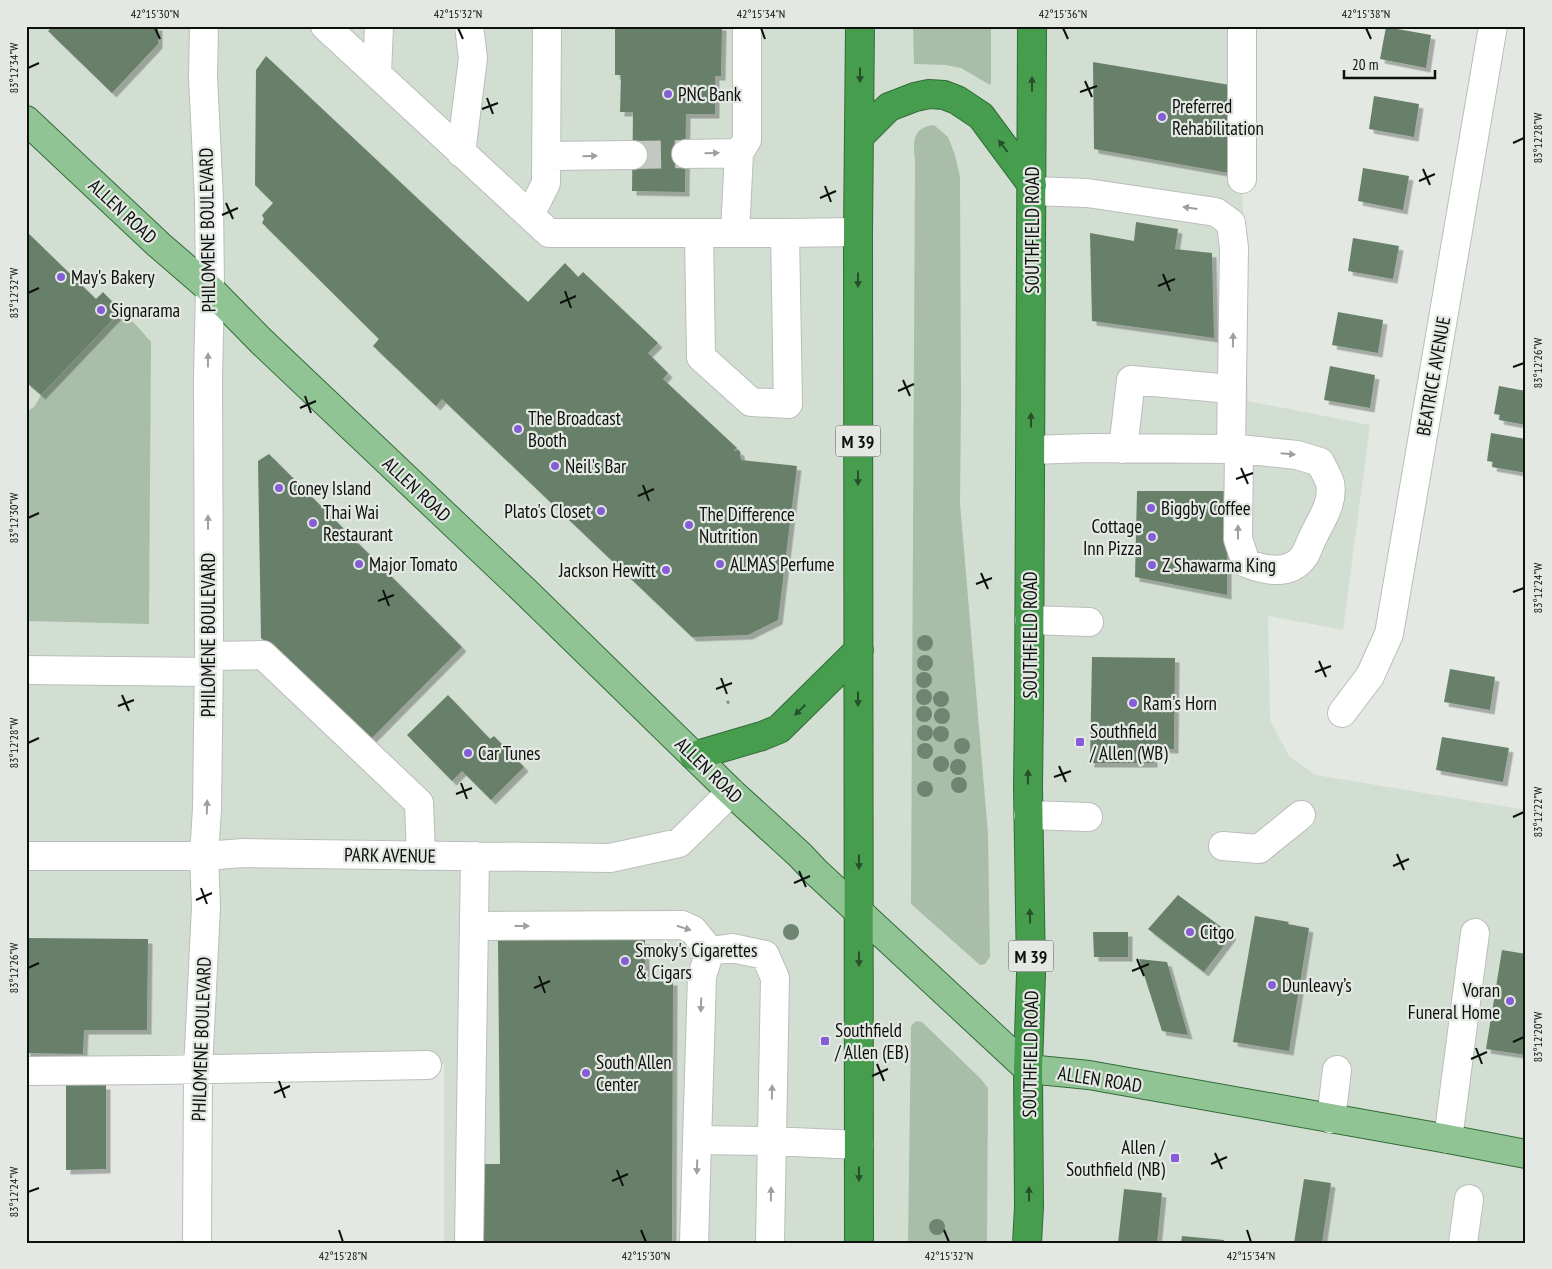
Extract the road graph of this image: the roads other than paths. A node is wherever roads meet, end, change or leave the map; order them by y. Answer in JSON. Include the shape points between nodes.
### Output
{"nodes":[{"id":1,"x":204,"y":26,"type":"edge"},
{"id":2,"x":325,"y":26,"type":"edge"},
{"id":3,"x":379,"y":26,"type":"edge"},
{"id":4,"x":469,"y":26,"type":"edge"},
{"id":5,"x":547,"y":26,"type":"edge"},
{"id":6,"x":747,"y":26,"type":"edge"},
{"id":7,"x":860,"y":26,"type":"edge"},
{"id":8,"x":1032,"y":26,"type":"edge"},
{"id":9,"x":1242,"y":26,"type":"edge"},
{"id":10,"x":1493,"y":26,"type":"edge"},
{"id":11,"x":377,"y":74,"type":"junction"},
{"id":12,"x":26,"y":120,"type":"edge"},
{"id":13,"x":860,"y":136,"type":"junction"},
{"id":14,"x":461,"y":152,"type":"junction"},
{"id":15,"x":739,"y":152,"type":"junction"},
{"id":16,"x":686,"y":154,"type":"tunnel mouth"},
{"id":17,"x":633,"y":155,"type":"tunnel mouth"},
{"id":18,"x":547,"y":156,"type":"junction"},
{"id":19,"x":1242,"y":179,"type":"dead end"},
{"id":20,"x":1032,"y":188,"type":"junction"},
{"id":21,"x":530,"y":215,"type":"junction"},
{"id":22,"x":858,"y":232,"type":"junction"},
{"id":23,"x":699,"y":233,"type":"junction"},
{"id":24,"x":735,"y":233,"type":"junction"},
{"id":25,"x":785,"y":233,"type":"junction"},
{"id":26,"x":210,"y":289,"type":"junction"},
{"id":27,"x":1231,"y":389,"type":"junction"},
{"id":28,"x":1123,"y":448,"type":"junction"},
{"id":29,"x":1235,"y":449,"type":"junction"},
{"id":30,"x":1031,"y":450,"type":"junction"},
{"id":31,"x":1029,"y":620,"type":"junction"},
{"id":32,"x":1089,"y":622,"type":"dead end"},
{"id":33,"x":859,"y":650,"type":"junction"},
{"id":34,"x":209,"y":664,"type":"junction"},
{"id":35,"x":26,"y":670,"type":"edge"},
{"id":36,"x":1342,"y":713,"type":"dead end"},
{"id":37,"x":694,"y":756,"type":"junction"},
{"id":38,"x":731,"y":792,"type":"junction"},
{"id":39,"x":1028,"y":814,"type":"junction"},
{"id":40,"x":1301,"y":815,"type":"dead end"},
{"id":41,"x":1088,"y":817,"type":"dead end"},
{"id":42,"x":1223,"y":846,"type":"dead end"},
{"id":43,"x":26,"y":856,"type":"edge"},
{"id":44,"x":204,"y":856,"type":"junction"},
{"id":45,"x":421,"y":856,"type":"junction"},
{"id":46,"x":475,"y":856,"type":"junction"},
{"id":47,"x":859,"y":911,"type":"junction"},
{"id":48,"x":474,"y":926,"type":"junction"},
{"id":49,"x":1475,"y":934,"type":"dead end"},
{"id":50,"x":710,"y":951,"type":"junction"},
{"id":51,"x":427,"y":1064,"type":"dead end"},
{"id":52,"x":198,"y":1069,"type":"junction"},
{"id":53,"x":1028,"y":1070,"type":"junction"},
{"id":54,"x":1337,"y":1070,"type":"dead end"},
{"id":55,"x":26,"y":1071,"type":"edge"},
{"id":56,"x":1331,"y":1119,"type":"junction"},
{"id":57,"x":1448,"y":1138,"type":"junction"},
{"id":58,"x":697,"y":1140,"type":"junction"},
{"id":59,"x":771,"y":1141,"type":"junction"},
{"id":60,"x":859,"y":1145,"type":"junction"},
{"id":61,"x":1526,"y":1154,"type":"edge"},
{"id":62,"x":1469,"y":1199,"type":"dead end"},
{"id":63,"x":196,"y":1243,"type":"edge"},
{"id":64,"x":469,"y":1243,"type":"edge"},
{"id":65,"x":694,"y":1243,"type":"edge"},
{"id":66,"x":770,"y":1243,"type":"edge"},
{"id":67,"x":859,"y":1243,"type":"edge"},
{"id":68,"x":1027,"y":1243,"type":"edge"},
{"id":69,"x":1463,"y":1243,"type":"edge"}],
"edges":[{"from":1,"to":26,"type":"street","name":"PHILOMENE BOULEVARD"},
{"from":2,"to":11,"type":"street"},
{"from":3,"to":11,"type":"street"},
{"from":4,"to":14,"type":"street","via":[[473,58]]},
{"from":5,"to":18,"type":"street"},
{"from":6,"to":15,"type":"street","via":[[747,140]]},
{"from":7,"to":13,"type":"highway","number":"M 39","one_way":true},
{"from":20,"to":8,"type":"highway","name":"SOUTHFIELD ROAD","number":"M 39","one_way":true},
{"from":9,"to":19,"type":"street"},
{"from":10,"to":36,"type":"street","name":"BEATRICE AVENUE","via":[[1389,634],[1370,676]]},
{"from":11,"to":14,"type":"street"},
{"from":12,"to":26,"type":"main road","name":"ALLEN ROAD"},
{"from":20,"to":13,"type":"highway","one_way":true,"via":[[981,116],[944,95],[915,97],[889,107]]},
{"from":13,"to":22,"type":"highway","number":"M 39"},
{"from":14,"to":21,"type":"street"},
{"from":16,"to":15,"type":"street","one_way":true},
{"from":15,"to":24,"type":"street"},
{"from":18,"to":17,"type":"street","one_way":true},
{"from":18,"to":21,"type":"street","via":[[546,183]]},
{"from":27,"to":20,"type":"street","one_way":true,"via":[[1234,248],[1231,223],[1216,212]]},
{"from":30,"to":20,"type":"highway","name":"SOUTHFIELD ROAD","number":"M 39","one_way":true},
{"from":21,"to":23,"type":"street","via":[[549,232]]},
{"from":22,"to":25,"type":"street"},
{"from":22,"to":33,"type":"highway","number":"M 39","one_way":true},
{"from":23,"to":24,"type":"street"},
{"from":23,"to":25,"type":"street","via":[[701,357],[751,402],[788,404]]},
{"from":24,"to":25,"type":"street"},
{"from":34,"to":26,"type":"street","name":"PHILOMENE BOULEVARD","one_way":true},
{"from":26,"to":37,"type":"main road","name":"ALLEN ROAD"},
{"from":27,"to":28,"type":"street","via":[[1131,380]]},
{"from":27,"to":29,"type":"street"},
{"from":28,"to":29,"type":"street"},
{"from":28,"to":30,"type":"street"},
{"from":29,"to":29,"type":"street","one_way":true,"via":[[1297,455],[1320,462],[1329,482],[1331,498],[1304,555],[1294,566],[1279,571],[1260,569],[1246,563],[1238,539]]},
{"from":30,"to":31,"type":"highway","name":"SOUTHFIELD ROAD","number":"M 39"},
{"from":31,"to":32,"type":"street"},
{"from":39,"to":31,"type":"highway","name":"SOUTHFIELD ROAD","number":"M 39","one_way":true},
{"from":33,"to":37,"type":"highway","one_way":true,"via":[[779,729]]},
{"from":33,"to":47,"type":"highway","number":"M 39","one_way":true},
{"from":34,"to":35,"type":"street"},
{"from":44,"to":34,"type":"street","name":"PHILOMENE BOULEVARD","one_way":true},
{"from":34,"to":45,"type":"street","via":[[263,655],[419,803]]},
{"from":37,"to":38,"type":"main road","name":"ALLEN ROAD"},
{"from":38,"to":46,"type":"street","name":"PARK AVENUE","via":[[679,843],[610,858]]},
{"from":38,"to":47,"type":"main road","name":"ALLEN ROAD"},
{"from":39,"to":41,"type":"street"},
{"from":53,"to":39,"type":"highway","name":"SOUTHFIELD ROAD","number":"M 39","one_way":true,"via":[[1031,973]]},
{"from":40,"to":42,"type":"street","via":[[1259,849]]},
{"from":43,"to":44,"type":"street","name":"PARK AVENUE"},
{"from":44,"to":45,"type":"street","name":"PARK AVENUE","via":[[244,853]]},
{"from":44,"to":52,"type":"street","name":"PHILOMENE BOULEVARD","via":[[206,907]]},
{"from":45,"to":46,"type":"street","name":"PARK AVENUE"},
{"from":46,"to":48,"type":"street"},
{"from":47,"to":53,"type":"main road","name":"ALLEN ROAD"},
{"from":47,"to":60,"type":"highway","number":"M 39","one_way":true},
{"from":48,"to":50,"type":"street","one_way":true,"via":[[682,925],[693,930]]},
{"from":48,"to":64,"type":"street"},
{"from":49,"to":57,"type":"street"},
{"from":50,"to":58,"type":"street","one_way":true,"via":[[702,976]]},
{"from":59,"to":50,"type":"street","one_way":true,"via":[[775,978],[765,955],[732,948]]},
{"from":51,"to":52,"type":"street"},
{"from":52,"to":55,"type":"street"},
{"from":52,"to":63,"type":"street","name":"PHILOMENE BOULEVARD"},
{"from":53,"to":56,"type":"main road","name":"ALLEN ROAD","via":[[1089,1075]]},
{"from":68,"to":53,"type":"highway","name":"SOUTHFIELD ROAD","number":"M 39","one_way":true},
{"from":54,"to":56,"type":"street"},
{"from":56,"to":57,"type":"main road","name":"ALLEN ROAD"},
{"from":57,"to":61,"type":"main road","name":"ALLEN ROAD"},
{"from":58,"to":59,"type":"street"},
{"from":58,"to":65,"type":"street","one_way":true},
{"from":59,"to":60,"type":"street"},
{"from":66,"to":59,"type":"street","one_way":true},
{"from":60,"to":67,"type":"highway","number":"M 39","one_way":true},
{"from":62,"to":69,"type":"street"}]}
